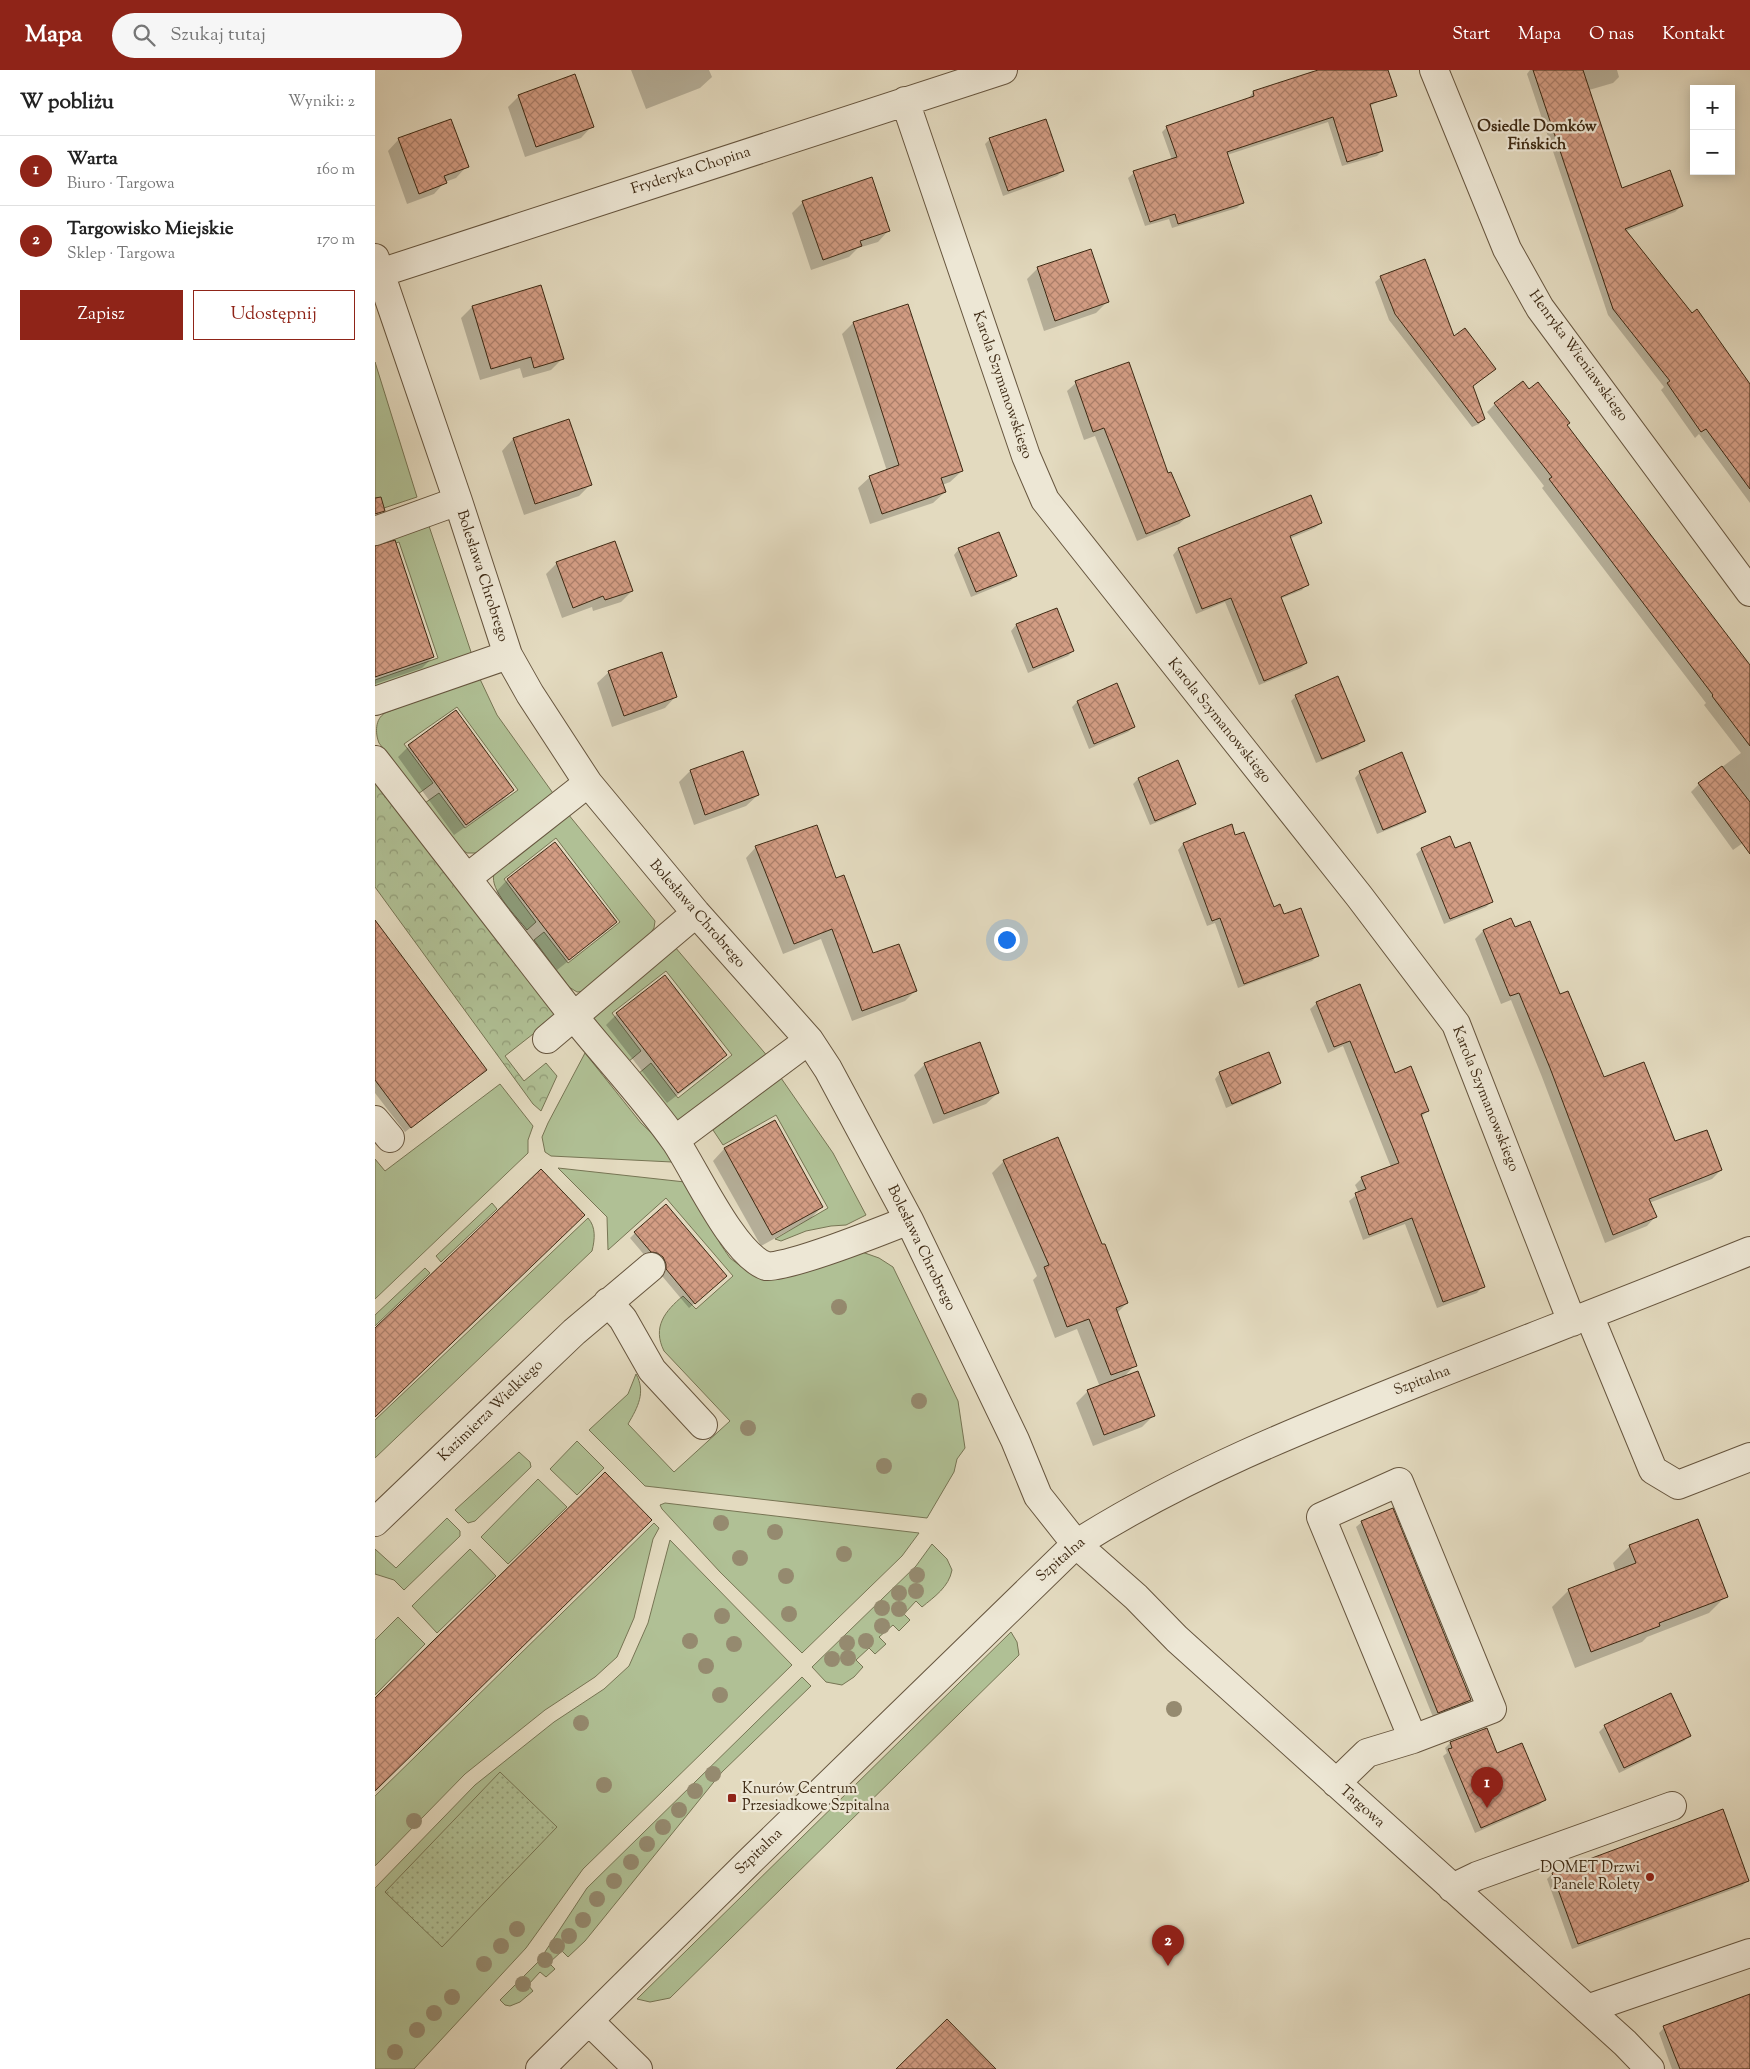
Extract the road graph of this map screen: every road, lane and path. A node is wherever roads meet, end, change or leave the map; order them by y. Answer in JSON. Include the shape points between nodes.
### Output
{"nodes":[{"id":1,"x":1003,"y":70,"type":"edge"},
{"id":2,"x":1434,"y":70,"type":"edge"},
{"id":3,"x":905,"y":101,"type":"junction"},
{"id":4,"x":377,"y":265,"type":"edge"},
{"id":5,"x":458,"y":501,"type":"junction"},
{"id":6,"x":375,"y":531,"type":"edge"},
{"id":7,"x":1750,"y":592,"type":"edge"},
{"id":8,"x":508,"y":655,"type":"junction"},
{"id":9,"x":375,"y":701,"type":"edge"},
{"id":10,"x":375,"y":760,"type":"edge"},
{"id":11,"x":588,"y":783,"type":"junction"},
{"id":12,"x":467,"y":878,"type":"junction"},
{"id":13,"x":696,"y":913,"type":"junction"},
{"id":14,"x":575,"y":1016,"type":"junction"},
{"id":15,"x":547,"y":1039,"type":"dead end"},
{"id":16,"x":809,"y":1040,"type":"junction"},
{"id":17,"x":675,"y":1140,"type":"junction"},
{"id":18,"x":909,"y":1220,"type":"junction"},
{"id":19,"x":1750,"y":1251,"type":"edge"},
{"id":20,"x":651,"y":1267,"type":"dead end"},
{"id":21,"x":608,"y":1302,"type":"junction"},
{"id":22,"x":1581,"y":1318,"type":"junction"},
{"id":23,"x":703,"y":1425,"type":"dead end"},
{"id":24,"x":1750,"y":1457,"type":"edge"},
{"id":25,"x":375,"y":1522,"type":"edge"},
{"id":26,"x":1076,"y":1544,"type":"junction"},
{"id":27,"x":1413,"y":1738,"type":"junction"},
{"id":28,"x":1335,"y":1783,"type":"junction"},
{"id":29,"x":1671,"y":1806,"type":"dead end"},
{"id":30,"x":1452,"y":1888,"type":"junction"},
{"id":31,"x":1750,"y":1953,"type":"edge"},
{"id":32,"x":1587,"y":2010,"type":"junction"},
{"id":33,"x":589,"y":2021,"type":"junction"},
{"id":34,"x":540,"y":2069,"type":"edge"},
{"id":35,"x":638,"y":2069,"type":"edge"},
{"id":36,"x":1650,"y":2069,"type":"edge"}],
"edges":[{"from":1,"to":3,"type":"street","name":"Fryderyka Chopina"},
{"from":2,"to":7,"type":"street","name":"Henryka Wieniawskiego","via":[[1507,249],[1540,308]]},
{"from":3,"to":4,"type":"street","name":"Fryderyka Chopina"},
{"from":3,"to":22,"type":"street","name":"Karola Szymanowskiego","via":[[1023,447],[1045,500],[1359,896],[1456,1024]]},
{"from":4,"to":5,"type":"street","name":"Bolesława Chrobrego"},
{"from":5,"to":6,"type":"street"},
{"from":5,"to":8,"type":"street","name":"Bolesława Chrobrego"},
{"from":8,"to":9,"type":"street"},
{"from":8,"to":11,"type":"street","name":"Bolesława Chrobrego"},
{"from":10,"to":12,"type":"street"},
{"from":11,"to":12,"type":"street"},
{"from":11,"to":13,"type":"street","name":"Bolesława Chrobrego"},
{"from":12,"to":14,"type":"street"},
{"from":13,"to":14,"type":"street"},
{"from":13,"to":16,"type":"street","name":"Bolesława Chrobrego"},
{"from":14,"to":15,"type":"street"},
{"from":14,"to":17,"type":"street"},
{"from":16,"to":17,"type":"street"},
{"from":16,"to":18,"type":"street","name":"Bolesława Chrobrego","via":[[828,1069]]},
{"from":17,"to":18,"type":"street","via":[[728,1228],[749,1256],[767,1267],[788,1264]]},
{"from":18,"to":26,"type":"street","name":"Bolesława Chrobrego","via":[[1015,1440],[1038,1496]]},
{"from":19,"to":22,"type":"street","name":"Szpitalna"},
{"from":20,"to":21,"type":"street","name":"Kazimierza Wielkiego"},
{"from":21,"to":23,"type":"street","via":[[623,1319],[652,1370]]},
{"from":21,"to":25,"type":"street","name":"Kazimierza Wielkiego"},
{"from":22,"to":24,"type":"street","name":"Karola Szymanowskiego","via":[[1653,1470],[1678,1484]]},
{"from":22,"to":26,"type":"street","name":"Szpitalna","via":[[1317,1422],[1185,1481]]},
{"from":26,"to":28,"type":"street","name":"Targowa"},
{"from":26,"to":33,"type":"street","name":"Szpitalna"},
{"from":27,"to":27,"type":"street","via":[[1502,1706],[1399,1482],[1321,1517]]},
{"from":27,"to":28,"type":"street","via":[[1367,1753]]},
{"from":28,"to":30,"type":"street","name":"Targowa"},
{"from":29,"to":30,"type":"street"},
{"from":30,"to":32,"type":"street","name":"Targowa"},
{"from":31,"to":32,"type":"street"},
{"from":32,"to":36,"type":"street","name":"Targowa"},
{"from":33,"to":34,"type":"street","name":"Szpitalna"},
{"from":33,"to":35,"type":"street"}]}
